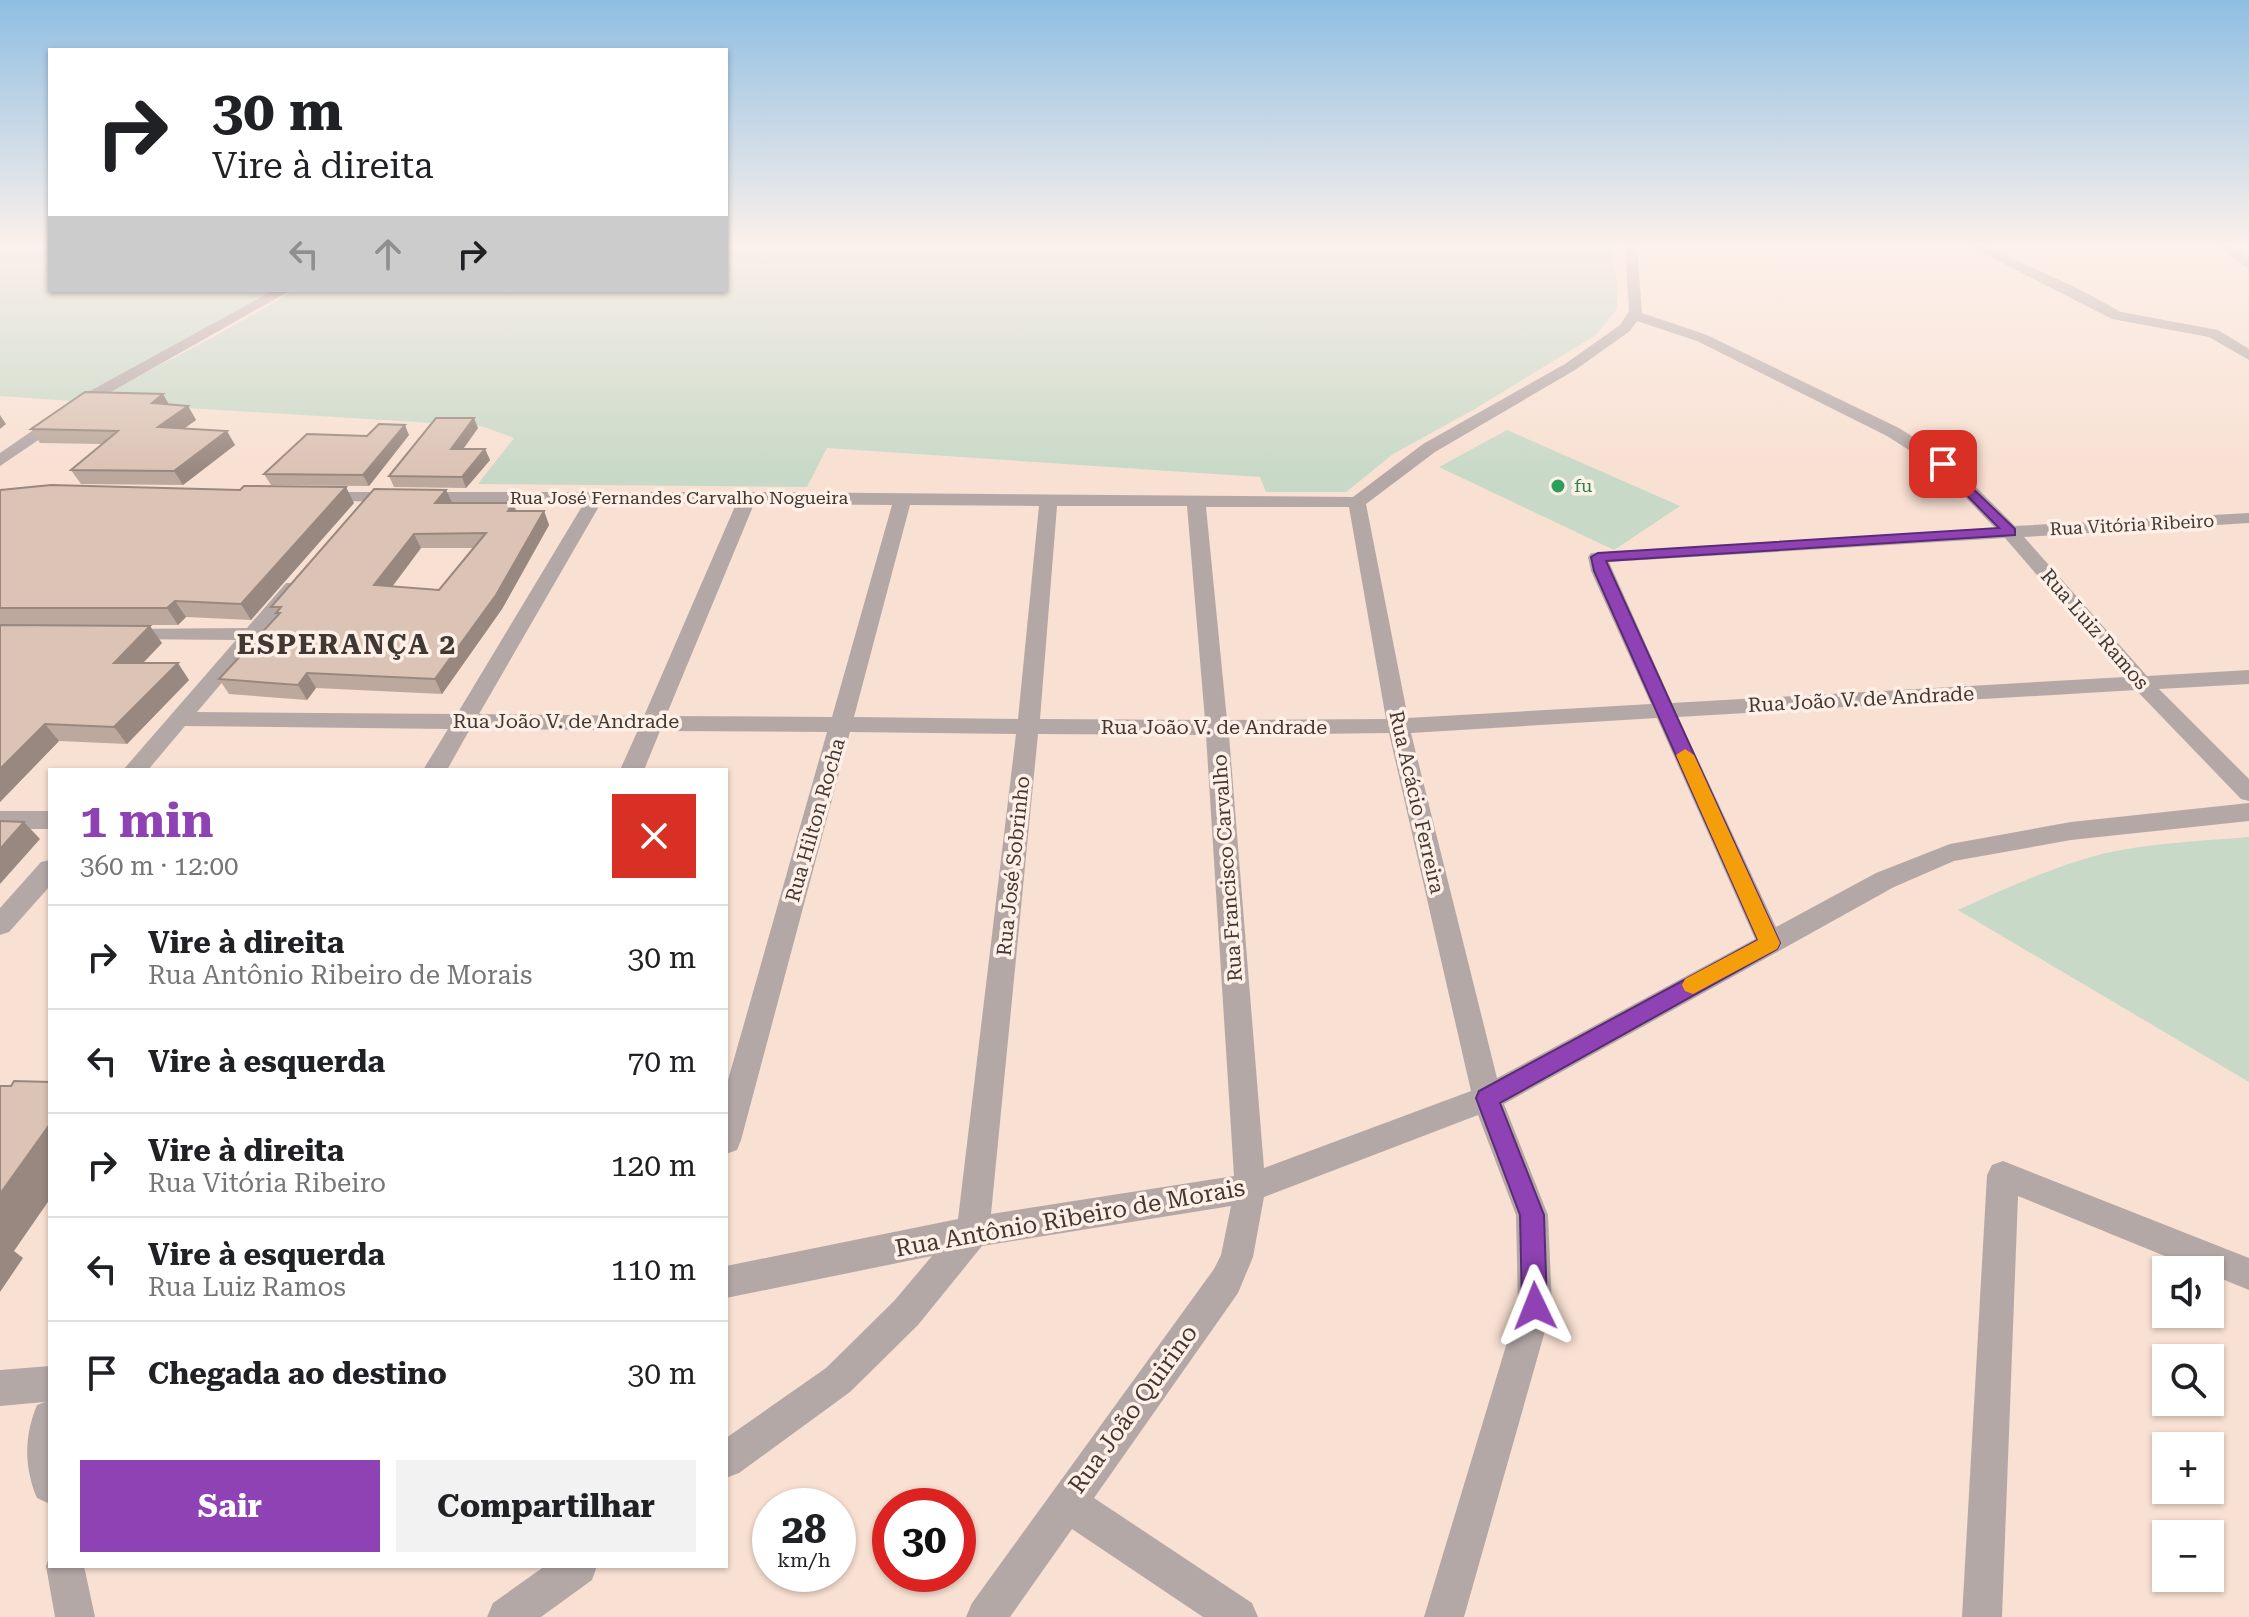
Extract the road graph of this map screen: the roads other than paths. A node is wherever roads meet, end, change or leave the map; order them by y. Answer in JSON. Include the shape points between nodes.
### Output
{"nodes":[{"id":1,"x":227,"y":321,"type":"edge"},
{"id":2,"x":1630,"y":321,"type":"edge"},
{"id":3,"x":1652,"y":321,"type":"edge"},
{"id":4,"x":2148,"y":321,"type":"edge"},
{"id":5,"x":2249,"y":355,"type":"edge"},
{"id":6,"x":2,"y":458,"type":"edge"},
{"id":7,"x":393,"y":472,"type":"edge"},
{"id":8,"x":296,"y":496,"type":"edge"},
{"id":9,"x":374,"y":496,"type":"junction"},
{"id":10,"x":596,"y":497,"type":"junction"},
{"id":11,"x":748,"y":497,"type":"junction"},
{"id":12,"x":903,"y":499,"type":"junction"},
{"id":13,"x":1049,"y":500,"type":"junction"},
{"id":14,"x":1196,"y":501,"type":"junction"},
{"id":15,"x":1357,"y":502,"type":"junction"},
{"id":16,"x":2249,"y":518,"type":"edge"},
{"id":17,"x":354,"y":519,"type":"edge"},
{"id":18,"x":2010,"y":532,"type":"junction"},
{"id":19,"x":303,"y":576,"type":"edge"},
{"id":20,"x":95,"y":633,"type":"edge"},
{"id":21,"x":252,"y":634,"type":"junction"},
{"id":22,"x":2249,"y":677,"type":"edge"},
{"id":23,"x":2142,"y":684,"type":"junction"},
{"id":24,"x":1665,"y":710,"type":"junction"},
{"id":25,"x":178,"y":719,"type":"junction"},
{"id":26,"x":465,"y":720,"type":"junction"},
{"id":27,"x":653,"y":721,"type":"junction"},
{"id":28,"x":842,"y":724,"type":"junction"},
{"id":29,"x":1028,"y":726,"type":"junction"},
{"id":30,"x":1398,"y":726,"type":"junction"},
{"id":31,"x":1217,"y":728,"type":"junction"},
{"id":32,"x":137,"y":768,"type":"edge"},
{"id":33,"x":436,"y":768,"type":"edge"},
{"id":34,"x":633,"y":768,"type":"edge"},
{"id":35,"x":2249,"y":793,"type":"edge"},
{"id":36,"x":2249,"y":812,"type":"edge"},
{"id":37,"x":0,"y":820,"type":"edge"},
{"id":38,"x":48,"y":820,"type":"edge"},
{"id":39,"x":48,"y":871,"type":"edge"},
{"id":40,"x":0,"y":925,"type":"edge"},
{"id":41,"x":1770,"y":943,"type":"junction"},
{"id":42,"x":1487,"y":1098,"type":"junction"},
{"id":43,"x":728,"y":1133,"type":"edge"},
{"id":44,"x":1250,"y":1188,"type":"junction"},
{"id":45,"x":973,"y":1232,"type":"junction"},
{"id":46,"x":2249,"y":1274,"type":"edge"},
{"id":47,"x":728,"y":1282,"type":"edge"},
{"id":48,"x":48,"y":1384,"type":"edge"},
{"id":49,"x":0,"y":1388,"type":"edge"},
{"id":50,"x":48,"y":1429,"type":"edge"},
{"id":51,"x":728,"y":1459,"type":"edge"},
{"id":52,"x":48,"y":1474,"type":"edge"},
{"id":53,"x":1066,"y":1502,"type":"junction"},
{"id":54,"x":65,"y":1568,"type":"edge"},
{"id":55,"x":575,"y":1568,"type":"edge"},
{"id":56,"x":75,"y":1617,"type":"edge"},
{"id":57,"x":507,"y":1617,"type":"edge"},
{"id":58,"x":986,"y":1617,"type":"edge"},
{"id":59,"x":1238,"y":1617,"type":"edge"},
{"id":60,"x":1444,"y":1617,"type":"edge"},
{"id":61,"x":1982,"y":1617,"type":"edge"}],
"edges":[{"from":1,"to":6,"type":"street","via":[[96,394]]},
{"from":2,"to":15,"type":"street","via":[[1583,358],[1429,448]]},
{"from":3,"to":18,"type":"street","name":"Rua Luiz Ramos","via":[[1702,338],[1893,432],[1943,464]]},
{"from":4,"to":5,"type":"street","via":[[2213,333]]},
{"from":7,"to":9,"type":"street"},
{"from":8,"to":9,"type":"street","name":"Rua José Fernandes Carvalho Nogueira"},
{"from":9,"to":10,"type":"street","name":"Rua José Fernandes Carvalho Nogueira"},
{"from":9,"to":17,"type":"street"},
{"from":10,"to":11,"type":"street","name":"Rua José Fernandes Carvalho Nogueira"},
{"from":10,"to":26,"type":"street"},
{"from":11,"to":12,"type":"street","name":"Rua José Fernandes Carvalho Nogueira"},
{"from":11,"to":27,"type":"street"},
{"from":12,"to":13,"type":"street","name":"Rua José Fernandes Carvalho Nogueira"},
{"from":12,"to":28,"type":"street","name":"Rua Hilton Rocha"},
{"from":13,"to":14,"type":"street","name":"Rua José Fernandes Carvalho Nogueira"},
{"from":13,"to":29,"type":"street","name":"Rua José Sobrinho"},
{"from":14,"to":15,"type":"street","name":"Rua José Fernandes Carvalho Nogueira"},
{"from":14,"to":31,"type":"street","name":"Rua Francisco Carvalho"},
{"from":15,"to":30,"type":"street","name":"Rua Acácio Ferreira"},
{"from":16,"to":18,"type":"street","name":"Rua Vitória Ribeiro"},
{"from":18,"to":23,"type":"street","name":"Rua Luiz Ramos"},
{"from":18,"to":24,"type":"street","name":"Rua Vitória Ribeiro","via":[[1605,555],[1598,561],[1601,571]]},
{"from":19,"to":21,"type":"street"},
{"from":20,"to":21,"type":"street"},
{"from":21,"to":25,"type":"street"},
{"from":22,"to":23,"type":"street","name":"Rua João V. de Andrade"},
{"from":23,"to":24,"type":"street","name":"Rua João V. de Andrade"},
{"from":23,"to":35,"type":"street","name":"Rua Luiz Ramos"},
{"from":24,"to":30,"type":"street","name":"Rua João V. de Andrade"},
{"from":24,"to":41,"type":"street"},
{"from":25,"to":26,"type":"street","name":"Rua João V. de Andrade"},
{"from":25,"to":32,"type":"street"},
{"from":26,"to":27,"type":"street","name":"Rua João V. de Andrade"},
{"from":26,"to":33,"type":"street"},
{"from":27,"to":28,"type":"street","name":"Rua João V. de Andrade"},
{"from":27,"to":34,"type":"street"},
{"from":28,"to":29,"type":"street","name":"Rua João V. de Andrade"},
{"from":28,"to":43,"type":"street","name":"Rua Hilton Rocha"},
{"from":29,"to":31,"type":"street","name":"Rua João V. de Andrade"},
{"from":29,"to":45,"type":"street","name":"Rua José Sobrinho"},
{"from":30,"to":31,"type":"street","name":"Rua João V. de Andrade"},
{"from":30,"to":42,"type":"street","name":"Rua Acácio Ferreira"},
{"from":31,"to":44,"type":"street","name":"Rua Francisco Carvalho"},
{"from":36,"to":41,"type":"street","name":"Rua Antônio Ribeiro de Morais","via":[[2071,831],[1950,853],[1885,880]]},
{"from":37,"to":38,"type":"street"},
{"from":39,"to":40,"type":"street"},
{"from":41,"to":42,"type":"street","name":"Rua Antônio Ribeiro de Morais"},
{"from":42,"to":44,"type":"street","name":"Rua Antônio Ribeiro de Morais"},
{"from":42,"to":60,"type":"street","name":"Rua Acácio Ferreira","via":[[1532,1215],[1535,1306]]},
{"from":44,"to":45,"type":"street","name":"Rua Antônio Ribeiro de Morais"},
{"from":44,"to":53,"type":"street","name":"Rua João Quirino","via":[[1237,1257],[1226,1281]]},
{"from":45,"to":47,"type":"street","name":"Rua Antônio Ribeiro de Morais"},
{"from":45,"to":51,"type":"street","via":[[906,1313],[838,1380]]},
{"from":46,"to":61,"type":"street","via":[[2003,1175]]},
{"from":48,"to":49,"type":"street"},
{"from":50,"to":52,"type":"street"},
{"from":53,"to":58,"type":"street","name":"Rua João Quirino"},
{"from":53,"to":59,"type":"street"},
{"from":54,"to":56,"type":"street"},
{"from":55,"to":57,"type":"street"}]}
